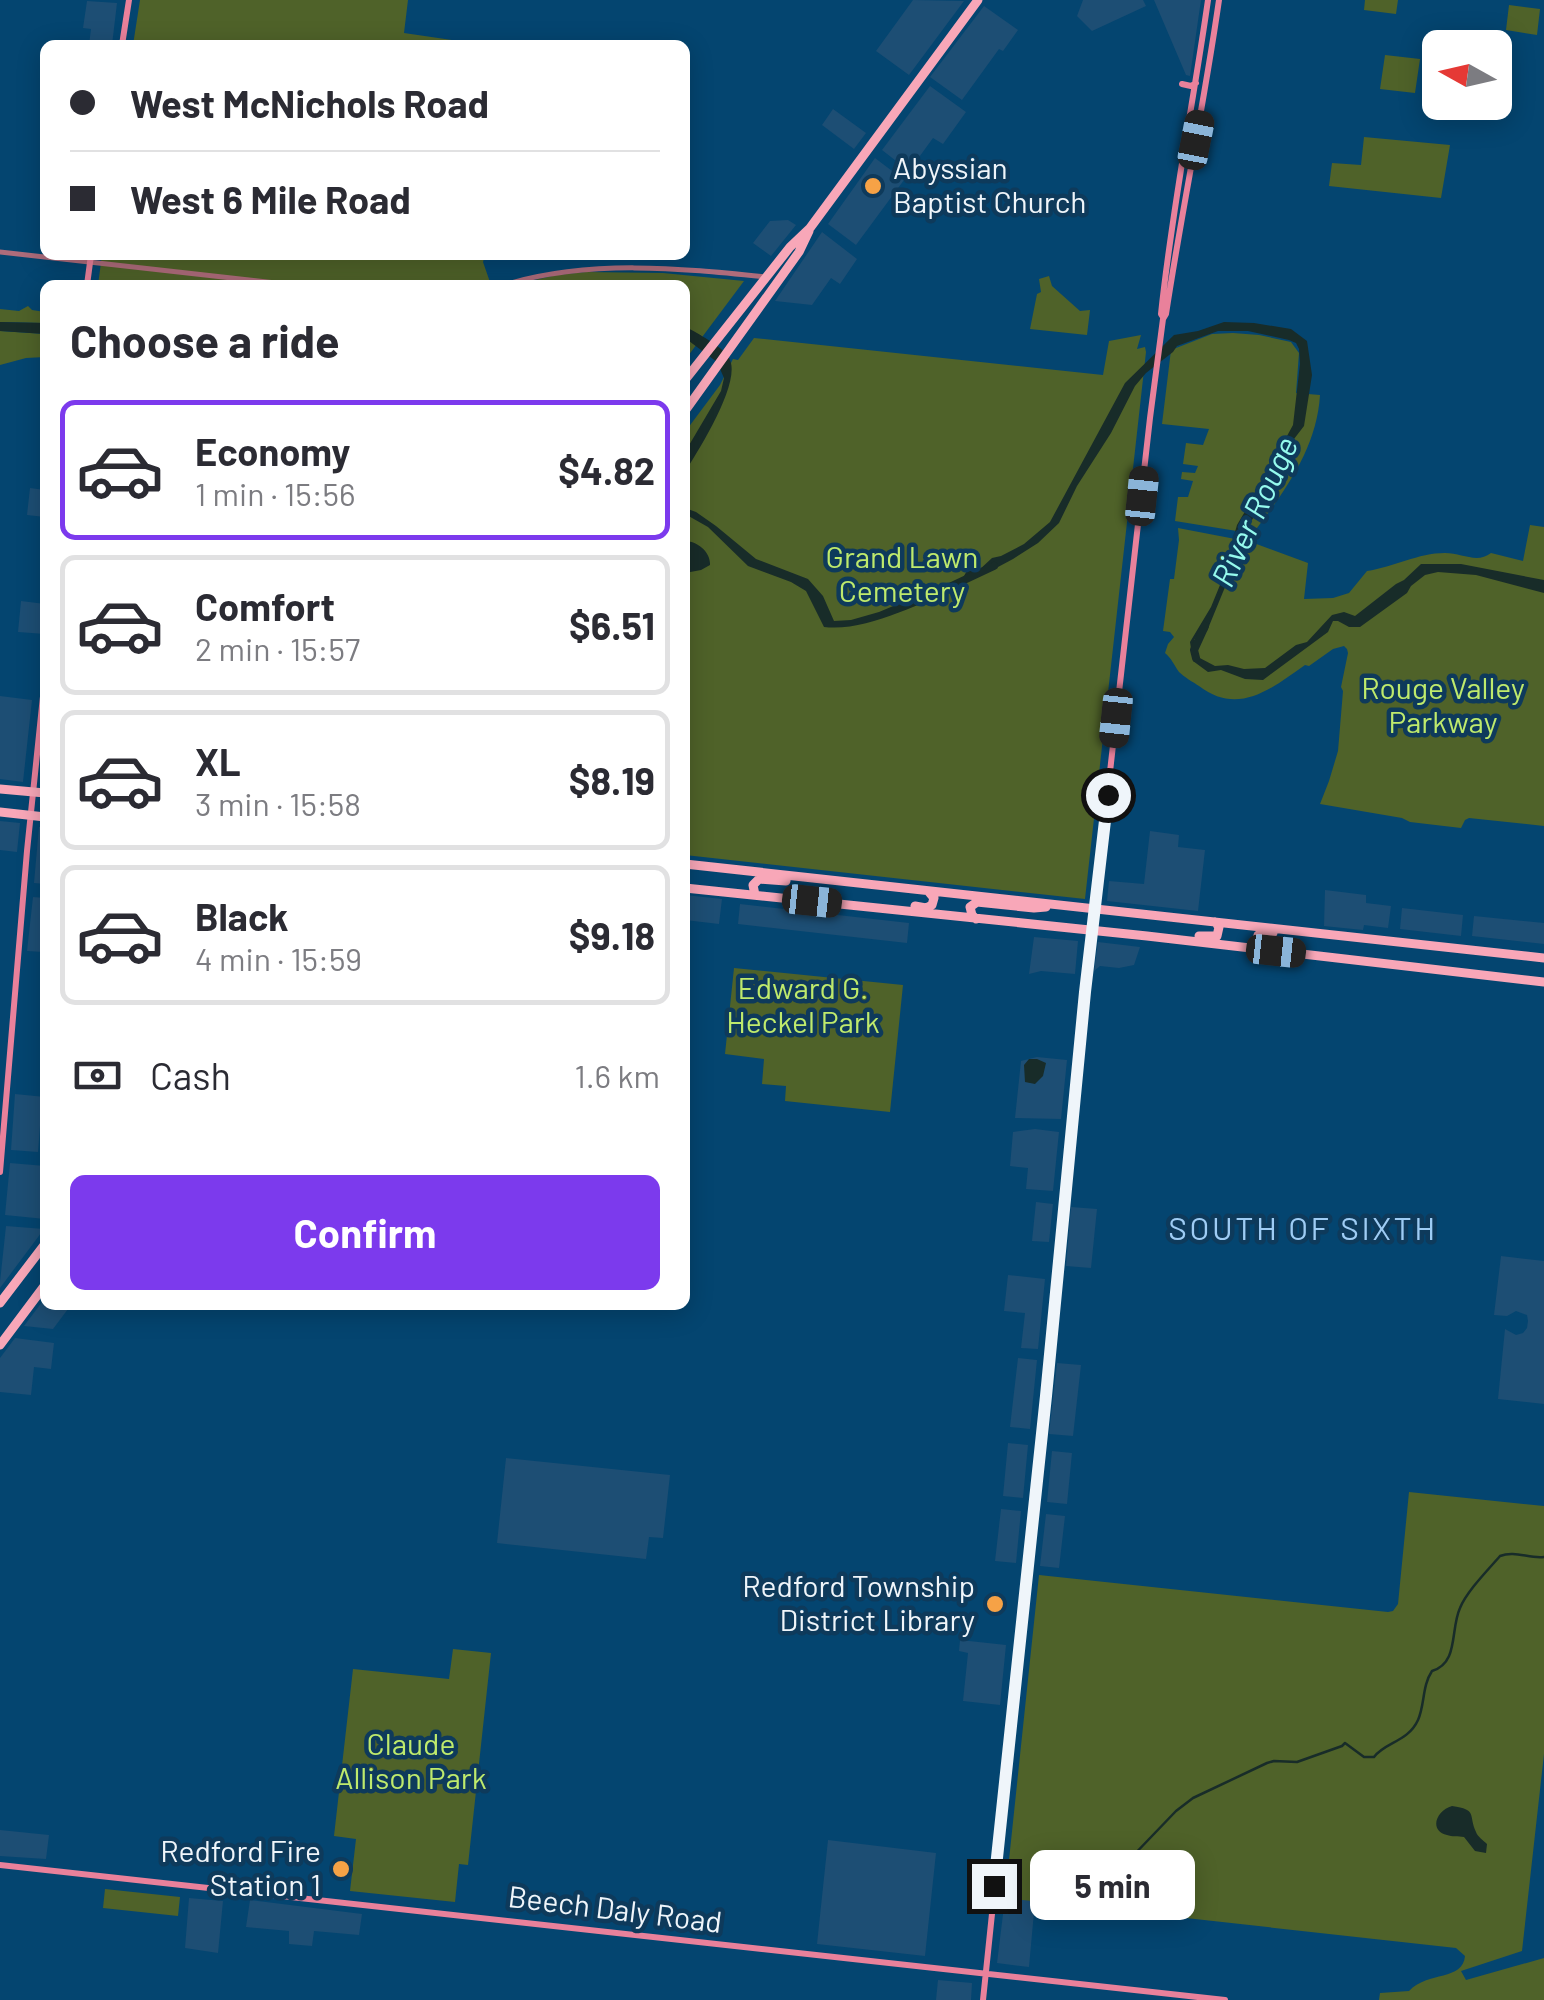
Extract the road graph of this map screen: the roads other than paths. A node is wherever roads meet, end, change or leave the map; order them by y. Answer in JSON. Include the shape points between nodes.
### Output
{"nodes":[{"id":1,"x":129,"y":0,"type":"edge"},
{"id":2,"x":978,"y":0,"type":"edge"},
{"id":3,"x":1208,"y":0,"type":"edge"},
{"id":4,"x":1219,"y":0,"type":"edge"},
{"id":5,"x":123,"y":40,"type":"edge"},
{"id":6,"x":1200,"y":60,"type":"junction"},
{"id":7,"x":1210,"y":62,"type":"junction"},
{"id":8,"x":1208,"y":79,"type":"junction"},
{"id":9,"x":1197,"y":80,"type":"junction"},
{"id":10,"x":1182,"y":84,"type":"dead end"},
{"id":11,"x":810,"y":228,"type":"junction"},
{"id":12,"x":0,"y":252,"type":"edge"},
{"id":13,"x":40,"y":255,"type":"edge"},
{"id":14,"x":98,"y":260,"type":"edge"},
{"id":15,"x":766,"y":277,"type":"junction"},
{"id":16,"x":254,"y":280,"type":"edge"},
{"id":17,"x":526,"y":280,"type":"edge"},
{"id":18,"x":778,"y":282,"type":"junction"},
{"id":19,"x":754,"y":293,"type":"junction"},
{"id":20,"x":764,"y":302,"type":"junction"},
{"id":21,"x":1163,"y":318,"type":"junction"},
{"id":22,"x":690,"y":374,"type":"edge"},
{"id":23,"x":690,"y":405,"type":"edge"},
{"id":24,"x":40,"y":726,"type":"edge"},
{"id":25,"x":0,"y":789,"type":"edge"},
{"id":26,"x":33,"y":792,"type":"junction"},
{"id":27,"x":40,"y":793,"type":"edge"},
{"id":28,"x":0,"y":812,"type":"edge"},
{"id":29,"x":30,"y":816,"type":"junction"},
{"id":30,"x":40,"y":817,"type":"edge"},
{"id":31,"x":690,"y":865,"type":"edge"},
{"id":32,"x":714,"y":867,"type":"junction"},
{"id":33,"x":838,"y":881,"type":"junction"},
{"id":34,"x":690,"y":888,"type":"edge"},
{"id":35,"x":710,"y":890,"type":"junction"},
{"id":36,"x":927,"y":890,"type":"junction"},
{"id":37,"x":755,"y":895,"type":"junction"},
{"id":38,"x":842,"y":904,"type":"junction"},
{"id":39,"x":1064,"y":905,"type":"junction"},
{"id":40,"x":1094,"y":908,"type":"junction"},
{"id":41,"x":978,"y":920,"type":"junction"},
{"id":42,"x":1214,"y":922,"type":"junction"},
{"id":43,"x":1092,"y":931,"type":"junction"},
{"id":44,"x":1314,"y":932,"type":"junction"},
{"id":45,"x":1148,"y":936,"type":"junction"},
{"id":46,"x":1435,"y":946,"type":"junction"},
{"id":47,"x":1262,"y":949,"type":"junction"},
{"id":48,"x":1488,"y":952,"type":"junction"},
{"id":49,"x":1544,"y":958,"type":"edge"},
{"id":50,"x":1431,"y":968,"type":"junction"},
{"id":51,"x":1484,"y":974,"type":"junction"},
{"id":52,"x":1544,"y":982,"type":"edge"},
{"id":53,"x":0,"y":1172,"type":"edge"},
{"id":54,"x":40,"y":1251,"type":"edge"},
{"id":55,"x":40,"y":1292,"type":"edge"},
{"id":56,"x":0,"y":1303,"type":"edge"},
{"id":57,"x":0,"y":1346,"type":"edge"},
{"id":58,"x":0,"y":1866,"type":"edge"},
{"id":59,"x":985,"y":1975,"type":"junction"},
{"id":60,"x":983,"y":2000,"type":"edge"},
{"id":61,"x":1225,"y":2000,"type":"edge"}],
"edges":[{"from":1,"to":5,"type":"main road"},
{"from":2,"to":11,"type":"main road"},
{"from":3,"to":6,"type":"main road"},
{"from":4,"to":7,"type":"main road"},
{"from":6,"to":7,"type":"main road"},
{"from":6,"to":9,"type":"main road"},
{"from":7,"to":8,"type":"main road"},
{"from":8,"to":9,"type":"main road"},
{"from":8,"to":21,"type":"main road"},
{"from":9,"to":10,"type":"main road"},
{"from":9,"to":21,"type":"main road","via":[[1172,218]]},
{"from":11,"to":15,"type":"main road"},
{"from":11,"to":18,"type":"main road"},
{"from":12,"to":13,"type":"street"},
{"from":14,"to":16,"type":"street"},
{"from":15,"to":17,"type":"street","via":[[633,267]]},
{"from":15,"to":18,"type":"main road"},
{"from":15,"to":19,"type":"main road"},
{"from":18,"to":20,"type":"main road"},
{"from":19,"to":20,"type":"main road"},
{"from":19,"to":22,"type":"main road"},
{"from":20,"to":23,"type":"main road"},
{"from":21,"to":40,"type":"main road"},
{"from":24,"to":26,"type":"main road"},
{"from":25,"to":26,"type":"main road"},
{"from":26,"to":27,"type":"main road"},
{"from":26,"to":29,"type":"main road"},
{"from":28,"to":29,"type":"main road"},
{"from":29,"to":30,"type":"main road"},
{"from":29,"to":53,"type":"main road"},
{"from":31,"to":32,"type":"main road"},
{"from":32,"to":33,"type":"main road"},
{"from":32,"to":35,"type":"main road","via":[[719,876]]},
{"from":33,"to":36,"type":"main road"},
{"from":33,"to":37,"type":"main road","via":[[758,878]]},
{"from":34,"to":35,"type":"main road"},
{"from":35,"to":37,"type":"main road"},
{"from":36,"to":38,"type":"main road","via":[[934,898],[926,908]]},
{"from":36,"to":39,"type":"main road"},
{"from":37,"to":38,"type":"main road"},
{"from":38,"to":41,"type":"main road"},
{"from":39,"to":40,"type":"main road"},
{"from":39,"to":41,"type":"main road","via":[[977,902],[970,907]]},
{"from":40,"to":42,"type":"main road"},
{"from":40,"to":43,"type":"main road"},
{"from":41,"to":43,"type":"main road"},
{"from":42,"to":44,"type":"main road"},
{"from":42,"to":45,"type":"main road","via":[[1220,930],[1213,937]]},
{"from":43,"to":45,"type":"main road"},
{"from":43,"to":59,"type":"main road"},
{"from":44,"to":46,"type":"main road"},
{"from":44,"to":47,"type":"main road","via":[[1260,933]]},
{"from":45,"to":47,"type":"main road"},
{"from":46,"to":48,"type":"main road"},
{"from":46,"to":50,"type":"main road","via":[[1438,960]]},
{"from":47,"to":50,"type":"main road"},
{"from":48,"to":49,"type":"main road"},
{"from":48,"to":51,"type":"main road","via":[[1478,962]]},
{"from":50,"to":51,"type":"main road"},
{"from":51,"to":52,"type":"main road"},
{"from":54,"to":56,"type":"main road"},
{"from":55,"to":57,"type":"main road"},
{"from":58,"to":59,"type":"main road","name":"Beech Daly Road"},
{"from":59,"to":60,"type":"main road"},
{"from":59,"to":61,"type":"main road","name":"Beech Daly Road"}]}
